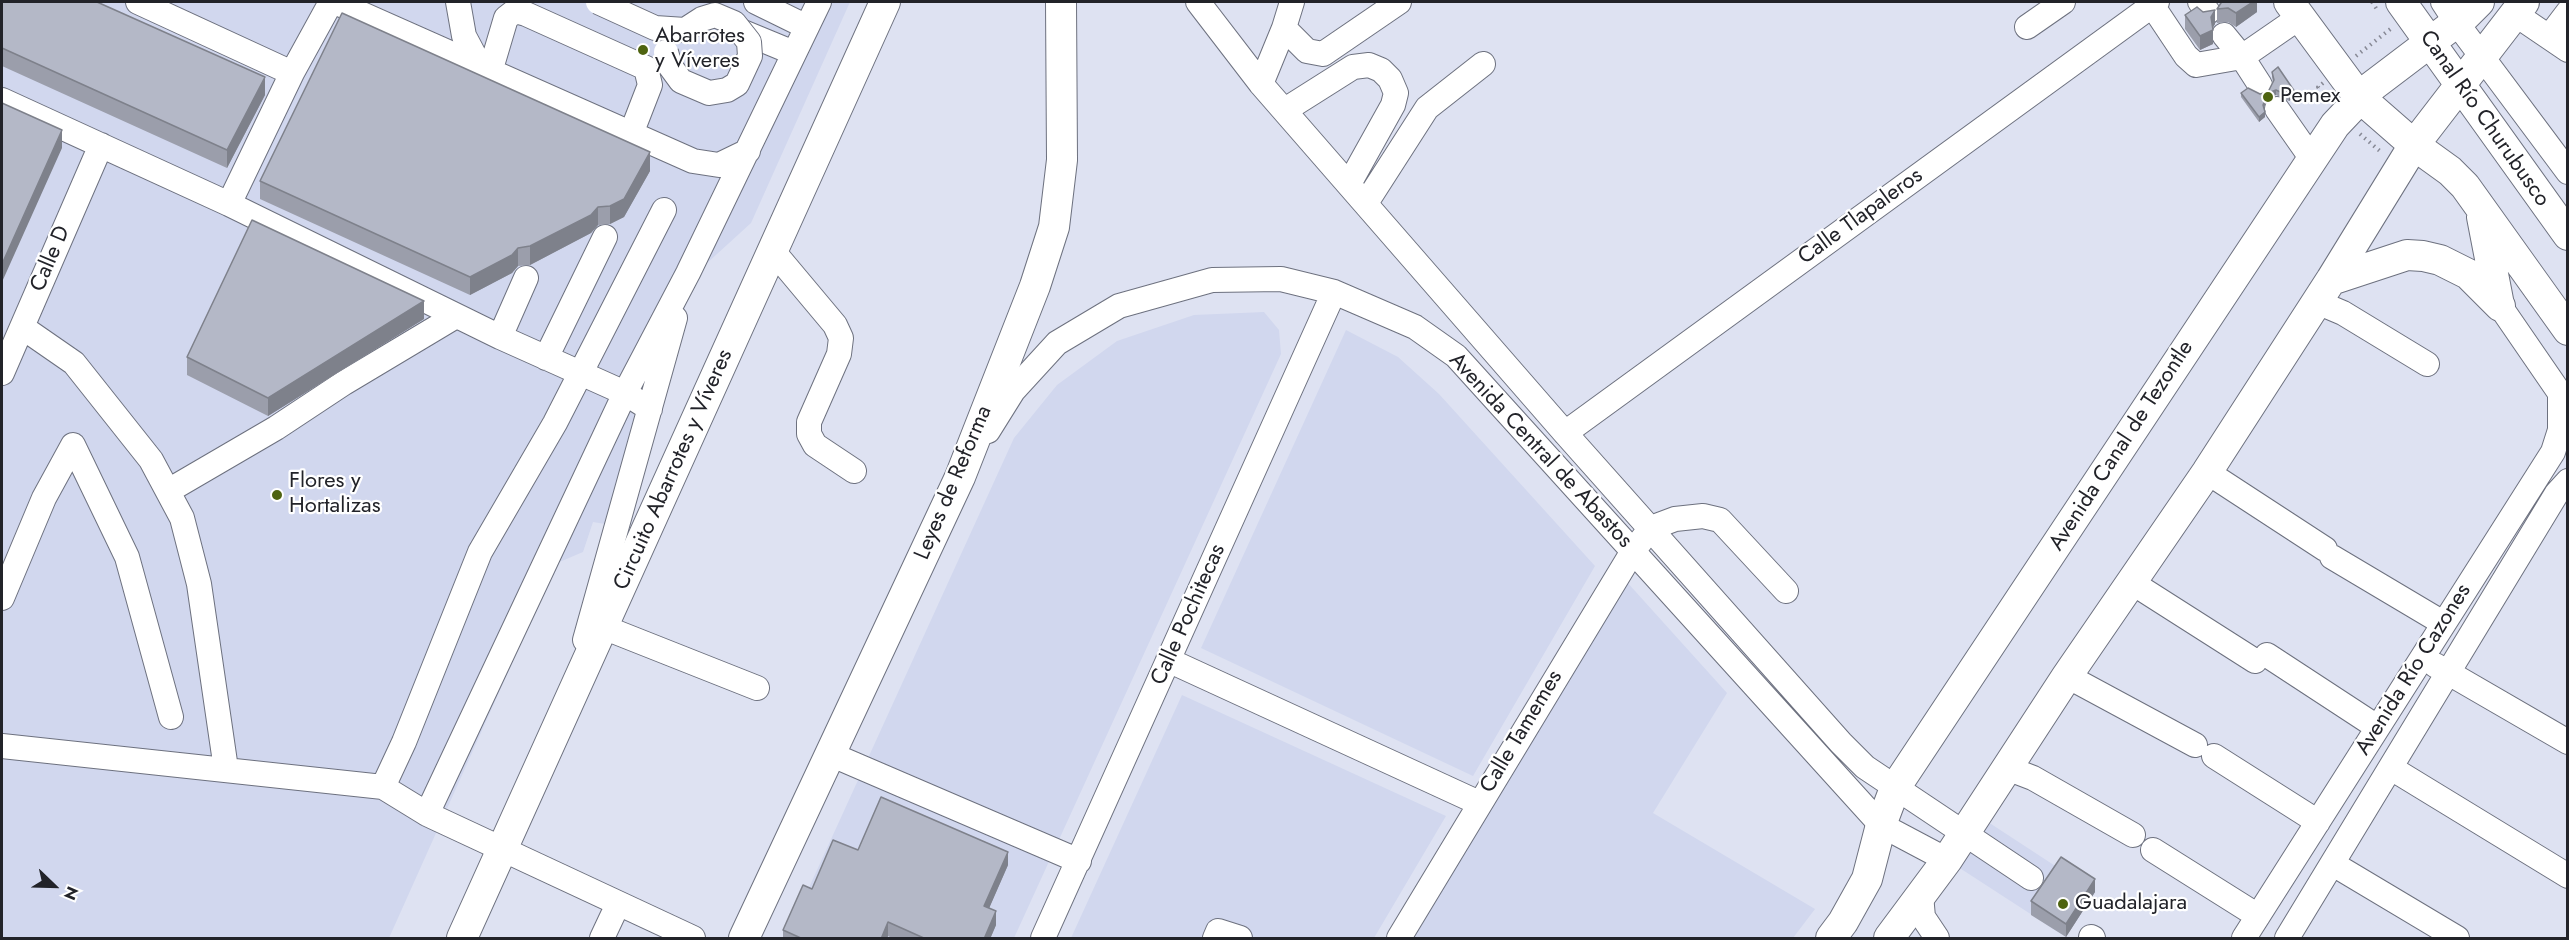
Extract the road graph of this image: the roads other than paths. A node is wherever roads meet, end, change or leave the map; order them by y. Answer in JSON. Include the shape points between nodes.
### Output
{"nodes":[{"id":1,"x":138,"y":2,"type":"edge"},
{"id":2,"x":333,"y":2,"type":"edge"},
{"id":3,"x":458,"y":2,"type":"edge"},
{"id":4,"x":598,"y":2,"type":"edge"},
{"id":5,"x":756,"y":2,"type":"edge"},
{"id":6,"x":819,"y":2,"type":"edge"},
{"id":7,"x":885,"y":2,"type":"edge"},
{"id":8,"x":1061,"y":2,"type":"edge"},
{"id":9,"x":1198,"y":2,"type":"edge"},
{"id":10,"x":1292,"y":2,"type":"edge"},
{"id":11,"x":1399,"y":2,"type":"edge"},
{"id":12,"x":2063,"y":2,"type":"edge"},
{"id":13,"x":2401,"y":2,"type":"edge"},
{"id":14,"x":2479,"y":2,"type":"edge"},
{"id":15,"x":2154,"y":3,"type":"edge"},
{"id":16,"x":780,"y":7,"type":"edge"},
{"id":17,"x":2519,"y":8,"type":"edge"},
{"id":18,"x":2295,"y":9,"type":"edge"},
{"id":19,"x":2450,"y":12,"type":"edge"},
{"id":20,"x":2568,"y":12,"type":"edge"},
{"id":21,"x":807,"y":27,"type":"junction"},
{"id":22,"x":2027,"y":27,"type":"dead end"},
{"id":23,"x":1284,"y":28,"type":"junction"},
{"id":24,"x":2224,"y":35,"type":"dead end"},
{"id":25,"x":2429,"y":41,"type":"junction"},
{"id":26,"x":2558,"y":43,"type":"edge"},
{"id":27,"x":794,"y":53,"type":"junction"},
{"id":28,"x":2482,"y":56,"type":"junction"},
{"id":29,"x":2242,"y":57,"type":"junction"},
{"id":30,"x":1484,"y":64,"type":"dead end"},
{"id":31,"x":485,"y":70,"type":"junction"},
{"id":32,"x":292,"y":73,"type":"junction"},
{"id":33,"x":1261,"y":84,"type":"junction"},
{"id":34,"x":2260,"y":85,"type":"dead end"},
{"id":35,"x":2460,"y":85,"type":"junction"},
{"id":36,"x":2359,"y":97,"type":"junction"},
{"id":37,"x":2,"y":100,"type":"edge"},
{"id":38,"x":2277,"y":109,"type":"dead end"},
{"id":39,"x":1285,"y":110,"type":"junction"},
{"id":40,"x":631,"y":134,"type":"junction"},
{"id":41,"x":101,"y":145,"type":"junction"},
{"id":42,"x":2414,"y":146,"type":"junction"},
{"id":43,"x":748,"y":151,"type":"junction"},
{"id":44,"x":2312,"y":159,"type":"junction"},
{"id":45,"x":2568,"y":172,"type":"edge"},
{"id":46,"x":1349,"y":184,"type":"junction"},
{"id":47,"x":1366,"y":203,"type":"junction"},
{"id":48,"x":229,"y":204,"type":"junction"},
{"id":49,"x":2479,"y":205,"type":"junction"},
{"id":50,"x":664,"y":210,"type":"dead end"},
{"id":51,"x":2568,"y":236,"type":"edge"},
{"id":52,"x":605,"y":237,"type":"dead end"},
{"id":53,"x":773,"y":251,"type":"junction"},
{"id":54,"x":688,"y":273,"type":"junction"},
{"id":55,"x":526,"y":278,"type":"dead end"},
{"id":56,"x":2324,"y":291,"type":"junction"},
{"id":57,"x":1334,"y":292,"type":"junction"},
{"id":58,"x":2500,"y":306,"type":"junction"},
{"id":59,"x":456,"y":316,"type":"junction"},
{"id":60,"x":22,"y":327,"type":"junction"},
{"id":61,"x":2568,"y":330,"type":"edge"},
{"id":62,"x":500,"y":337,"type":"junction"},
{"id":63,"x":546,"y":358,"type":"junction"},
{"id":64,"x":2427,"y":364,"type":"dead end"},
{"id":65,"x":2,"y":373,"type":"edge"},
{"id":66,"x":581,"y":373,"type":"junction"},
{"id":67,"x":625,"y":393,"type":"junction"},
{"id":68,"x":2564,"y":400,"type":"edge"},
{"id":69,"x":650,"y":409,"type":"junction"},
{"id":70,"x":1565,"y":433,"type":"junction"},
{"id":71,"x":854,"y":471,"type":"dead end"},
{"id":72,"x":2206,"y":472,"type":"junction"},
{"id":73,"x":960,"y":477,"type":"junction"},
{"id":74,"x":2568,"y":481,"type":"edge"},
{"id":75,"x":168,"y":491,"type":"junction"},
{"id":76,"x":1650,"y":528,"type":"junction"},
{"id":77,"x":1633,"y":551,"type":"junction"},
{"id":78,"x":2131,"y":582,"type":"junction"},
{"id":79,"x":1786,"y":591,"type":"dead end"},
{"id":80,"x":2,"y":598,"type":"edge"},
{"id":81,"x":2443,"y":623,"type":"junction"},
{"id":82,"x":603,"y":627,"type":"junction"},
{"id":83,"x":2421,"y":657,"type":"junction"},
{"id":84,"x":1168,"y":660,"type":"junction"},
{"id":85,"x":2449,"y":673,"type":"junction"},
{"id":86,"x":2067,"y":676,"type":"junction"},
{"id":87,"x":757,"y":688,"type":"dead end"},
{"id":88,"x":566,"y":710,"type":"junction"},
{"id":89,"x":171,"y":717,"type":"dead end"},
{"id":90,"x":2377,"y":728,"type":"junction"},
{"id":91,"x":2568,"y":742,"type":"edge"},
{"id":92,"x":2,"y":746,"type":"edge"},
{"id":93,"x":830,"y":754,"type":"junction"},
{"id":94,"x":2007,"y":768,"type":"junction"},
{"id":95,"x":2391,"y":768,"type":"junction"},
{"id":96,"x":226,"y":769,"type":"junction"},
{"id":97,"x":383,"y":787,"type":"junction"},
{"id":98,"x":1895,"y":788,"type":"junction"},
{"id":99,"x":1479,"y":803,"type":"junction"},
{"id":100,"x":427,"y":814,"type":"junction"},
{"id":101,"x":2318,"y":822,"type":"junction"},
{"id":102,"x":1881,"y":825,"type":"junction"},
{"id":103,"x":1964,"y":834,"type":"junction"},
{"id":104,"x":2133,"y":835,"type":"dead end"},
{"id":105,"x":504,"y":849,"type":"junction"},
{"id":106,"x":2153,"y":850,"type":"dead end"},
{"id":107,"x":1947,"y":860,"type":"junction"},
{"id":108,"x":1079,"y":861,"type":"junction"},
{"id":109,"x":2333,"y":864,"type":"junction"},
{"id":110,"x":2568,"y":876,"type":"edge"},
{"id":111,"x":2031,"y":878,"type":"dead end"},
{"id":112,"x":1921,"y":895,"type":"junction"},
{"id":113,"x":618,"y":903,"type":"junction"},
{"id":114,"x":2258,"y":916,"type":"junction"},
{"id":115,"x":1891,"y":935,"type":"edge"},
{"id":116,"x":462,"y":939,"type":"edge"},
{"id":117,"x":602,"y":939,"type":"edge"},
{"id":118,"x":693,"y":939,"type":"edge"},
{"id":119,"x":744,"y":939,"type":"edge"},
{"id":120,"x":1043,"y":939,"type":"edge"},
{"id":121,"x":1215,"y":939,"type":"edge"},
{"id":122,"x":1239,"y":939,"type":"edge"},
{"id":123,"x":1399,"y":939,"type":"edge"},
{"id":124,"x":1831,"y":939,"type":"edge"},
{"id":125,"x":1928,"y":939,"type":"edge"},
{"id":126,"x":1937,"y":939,"type":"edge"},
{"id":127,"x":2244,"y":939,"type":"edge"},
{"id":128,"x":2287,"y":939,"type":"edge"},
{"id":129,"x":2457,"y":939,"type":"edge"}],
"edges":[{"from":1,"to":32,"type":"street"},
{"from":2,"to":31,"type":"street"},
{"from":2,"to":32,"type":"street"},
{"from":3,"to":31,"type":"street","via":[[464,36]]},
{"from":4,"to":27,"type":"street","bridge":true,"via":[[655,28],[685,30],[702,19],[715,15],[734,23],[749,42],[750,56],[737,84],[709,93],[681,81],[670,66],[666,52],[672,38],[686,22],[699,18],[732,27]]},
{"from":5,"to":16,"type":"street"},
{"from":6,"to":21,"type":"street"},
{"from":7,"to":53,"type":"main road","name":"Circuito Abarrotes y Víveres"},
{"from":8,"to":73,"type":"main road","name":"Leyes de Reforma","via":[[1062,160],[1054,227]]},
{"from":9,"to":33,"type":"street","name":"Avenida Central de Abastos"},
{"from":10,"to":23,"type":"street"},
{"from":11,"to":23,"type":"street","via":[[1323,54],[1307,51]]},
{"from":12,"to":22,"type":"street"},
{"from":13,"to":25,"type":"main road","name":"Canal Río Churubusco"},
{"from":14,"to":19,"type":"main road","name":"Avenida Canal de Tezontle"},
{"from":15,"to":29,"type":"street","via":[[2186,56],[2196,65]]},
{"from":15,"to":70,"type":"street","name":"Calle Tlapaleros"},
{"from":16,"to":21,"type":"street"},
{"from":17,"to":26,"type":"street"},
{"from":17,"to":28,"type":"main road"},
{"from":18,"to":29,"type":"street"},
{"from":18,"to":36,"type":"main road"},
{"from":19,"to":25,"type":"main road","name":"Avenida Canal de Tezontle"},
{"from":19,"to":28,"type":"street","name":"Canal Río Churubusco"},
{"from":20,"to":26,"type":"street"},
{"from":21,"to":27,"type":"street"},
{"from":23,"to":33,"type":"street"},
{"from":24,"to":29,"type":"street"},
{"from":25,"to":35,"type":"main road","name":"Canal Río Churubusco"},
{"from":25,"to":36,"type":"main road","name":"Avenida Canal de Tezontle"},
{"from":27,"to":43,"type":"street"},
{"from":28,"to":35,"type":"main road"},
{"from":28,"to":45,"type":"street","name":"Canal Río Churubusco"},
{"from":29,"to":34,"type":"street"},
{"from":30,"to":47,"type":"street","via":[[1427,108]]},
{"from":31,"to":40,"type":"street"},
{"from":31,"to":40,"type":"street","via":[[506,18],[515,11],[526,14],[646,68],[650,85]]},
{"from":32,"to":48,"type":"street"},
{"from":33,"to":39,"type":"street","name":"Avenida Central de Abastos"},
{"from":35,"to":42,"type":"main road"},
{"from":35,"to":51,"type":"main road","name":"Canal Río Churubusco"},
{"from":36,"to":42,"type":"main road"},
{"from":36,"to":44,"type":"main road","name":"Avenida Canal de Tezontle"},
{"from":37,"to":41,"type":"street"},
{"from":38,"to":44,"type":"street"},
{"from":39,"to":46,"type":"street","name":"Avenida Central de Abastos"},
{"from":39,"to":46,"type":"street","via":[[1353,67],[1369,65],[1390,79],[1396,93],[1393,105]]},
{"from":40,"to":43,"type":"street","via":[[693,161],[719,165]]},
{"from":41,"to":48,"type":"street"},
{"from":41,"to":60,"type":"street","name":"Calle D"},
{"from":42,"to":49,"type":"main road","via":[[2450,171]]},
{"from":42,"to":56,"type":"main road"},
{"from":43,"to":54,"type":"street"},
{"from":44,"to":98,"type":"main road","name":"Avenida Canal de Tezontle"},
{"from":46,"to":47,"type":"street","name":"Avenida Central de Abastos"},
{"from":47,"to":70,"type":"street","name":"Avenida Central de Abastos"},
{"from":48,"to":59,"type":"street"},
{"from":49,"to":58,"type":"main road"},
{"from":49,"to":61,"type":"main road"},
{"from":50,"to":66,"type":"street"},
{"from":52,"to":63,"type":"street"},
{"from":53,"to":71,"type":"street","via":[[835,325],[841,338],[839,354],[809,422],[808,434],[815,446]]},
{"from":53,"to":82,"type":"main road","name":"Circuito Abarrotes y Víveres"},
{"from":54,"to":67,"type":"street"},
{"from":54,"to":69,"type":"street"},
{"from":55,"to":62,"type":"street"},
{"from":56,"to":58,"type":"main road","via":[[2407,255],[2424,256],[2468,274]]},
{"from":56,"to":64,"type":"street","via":[[2343,313]]},
{"from":56,"to":72,"type":"main road"},
{"from":57,"to":73,"type":"street","name":"Avenida Central de Abastos","via":[[1281,279],[1212,280],[1119,306],[1057,343],[1013,391]]},
{"from":57,"to":77,"type":"street","name":"Avenida Central de Abastos","via":[[1415,327],[1456,356]]},
{"from":57,"to":84,"type":"street","name":"Calle Pochitecas"},
{"from":58,"to":68,"type":"street"},
{"from":59,"to":62,"type":"street"},
{"from":59,"to":75,"type":"street","via":[[276,429]]},
{"from":60,"to":65,"type":"street","name":"Calle D"},
{"from":60,"to":75,"type":"street","via":[[74,363],[151,460]]},
{"from":62,"to":63,"type":"street"},
{"from":63,"to":66,"type":"street"},
{"from":66,"to":67,"type":"street"},
{"from":66,"to":97,"type":"street","via":[[480,552]]},
{"from":67,"to":69,"type":"street"},
{"from":67,"to":100,"type":"street"},
{"from":68,"to":81,"type":"street","name":"Avenida Río Cazones","via":[[2553,452]]},
{"from":69,"to":88,"type":"street"},
{"from":70,"to":76,"type":"street","name":"Avenida Central de Abastos"},
{"from":72,"to":78,"type":"main road"},
{"from":72,"to":81,"type":"street"},
{"from":73,"to":93,"type":"main road","name":"Leyes de Reforma"},
{"from":74,"to":85,"type":"street","name":"Avenida Río Cazones"},
{"from":75,"to":96,"type":"street","via":[[182,518],[199,584]]},
{"from":76,"to":77,"type":"street","name":"Calle Tamemes"},
{"from":76,"to":79,"type":"street","via":[[1675,519],[1703,516],[1720,520]]},
{"from":76,"to":98,"type":"street","name":"Avenida Central de Abastos","via":[[1841,743],[1865,767]]},
{"from":77,"to":99,"type":"street","name":"Calle Tamemes"},
{"from":77,"to":102,"type":"street","name":"Avenida Central de Abastos"},
{"from":78,"to":86,"type":"main road"},
{"from":78,"to":90,"type":"street"},
{"from":80,"to":89,"type":"street","via":[[44,498],[73,445],[127,557]]},
{"from":81,"to":83,"type":"street","name":"Avenida Río Cazones"},
{"from":82,"to":87,"type":"street"},
{"from":82,"to":88,"type":"main road","name":"Circuito Abarrotes y Víveres"},
{"from":83,"to":85,"type":"street"},
{"from":83,"to":90,"type":"street","name":"Avenida Río Cazones"},
{"from":84,"to":99,"type":"street"},
{"from":84,"to":108,"type":"street","name":"Calle Pochitecas"},
{"from":85,"to":91,"type":"street"},
{"from":85,"to":95,"type":"street","name":"Avenida Río Cazones"},
{"from":86,"to":94,"type":"main road"},
{"from":86,"to":101,"type":"street","via":[[2205,751]]},
{"from":88,"to":105,"type":"main road","name":"Circuito Abarrotes y Víveres"},
{"from":90,"to":101,"type":"street","name":"Avenida Río Cazones"},
{"from":92,"to":96,"type":"street"},
{"from":93,"to":108,"type":"street"},
{"from":93,"to":119,"type":"main road","name":"Leyes de Reforma"},
{"from":94,"to":103,"type":"main road"},
{"from":94,"to":104,"type":"street","via":[[2033,778]]},
{"from":95,"to":109,"type":"street","name":"Avenida Río Cazones"},
{"from":95,"to":110,"type":"street"},
{"from":96,"to":97,"type":"street"},
{"from":97,"to":100,"type":"street"},
{"from":98,"to":102,"type":"main road","name":"Avenida Canal de Tezontle"},
{"from":98,"to":103,"type":"street","name":"Avenida Central de Abastos"},
{"from":99,"to":123,"type":"street","name":"Calle Tamemes"},
{"from":100,"to":105,"type":"street"},
{"from":101,"to":114,"type":"street","name":"Avenida Río Cazones"},
{"from":102,"to":107,"type":"street","name":"Avenida Central de Abastos"},
{"from":102,"to":124,"type":"main road","name":"Avenida Canal de Tezontle","via":[[1868,879]]},
{"from":103,"to":107,"type":"main road"},
{"from":103,"to":111,"type":"street","name":"Avenida Central de Abastos"},
{"from":105,"to":113,"type":"street"},
{"from":105,"to":116,"type":"main road","name":"Circuito Abarrotes y Víveres"},
{"from":106,"to":114,"type":"street"},
{"from":107,"to":112,"type":"main road"},
{"from":108,"to":120,"type":"street","name":"Calle Pochitecas"},
{"from":109,"to":128,"type":"street","name":"Avenida Río Cazones"},
{"from":109,"to":129,"type":"street"},
{"from":112,"to":115,"type":"main road"},
{"from":112,"to":126,"type":"street","via":[[1923,918]]},
{"from":113,"to":117,"type":"street"},
{"from":113,"to":118,"type":"street"},
{"from":114,"to":127,"type":"street","name":"Avenida Río Cazones"},
{"from":115,"to":125,"type":"street","via":[[1912,932]]},
{"from":121,"to":122,"type":"street","via":[[1218,931]]}]}
